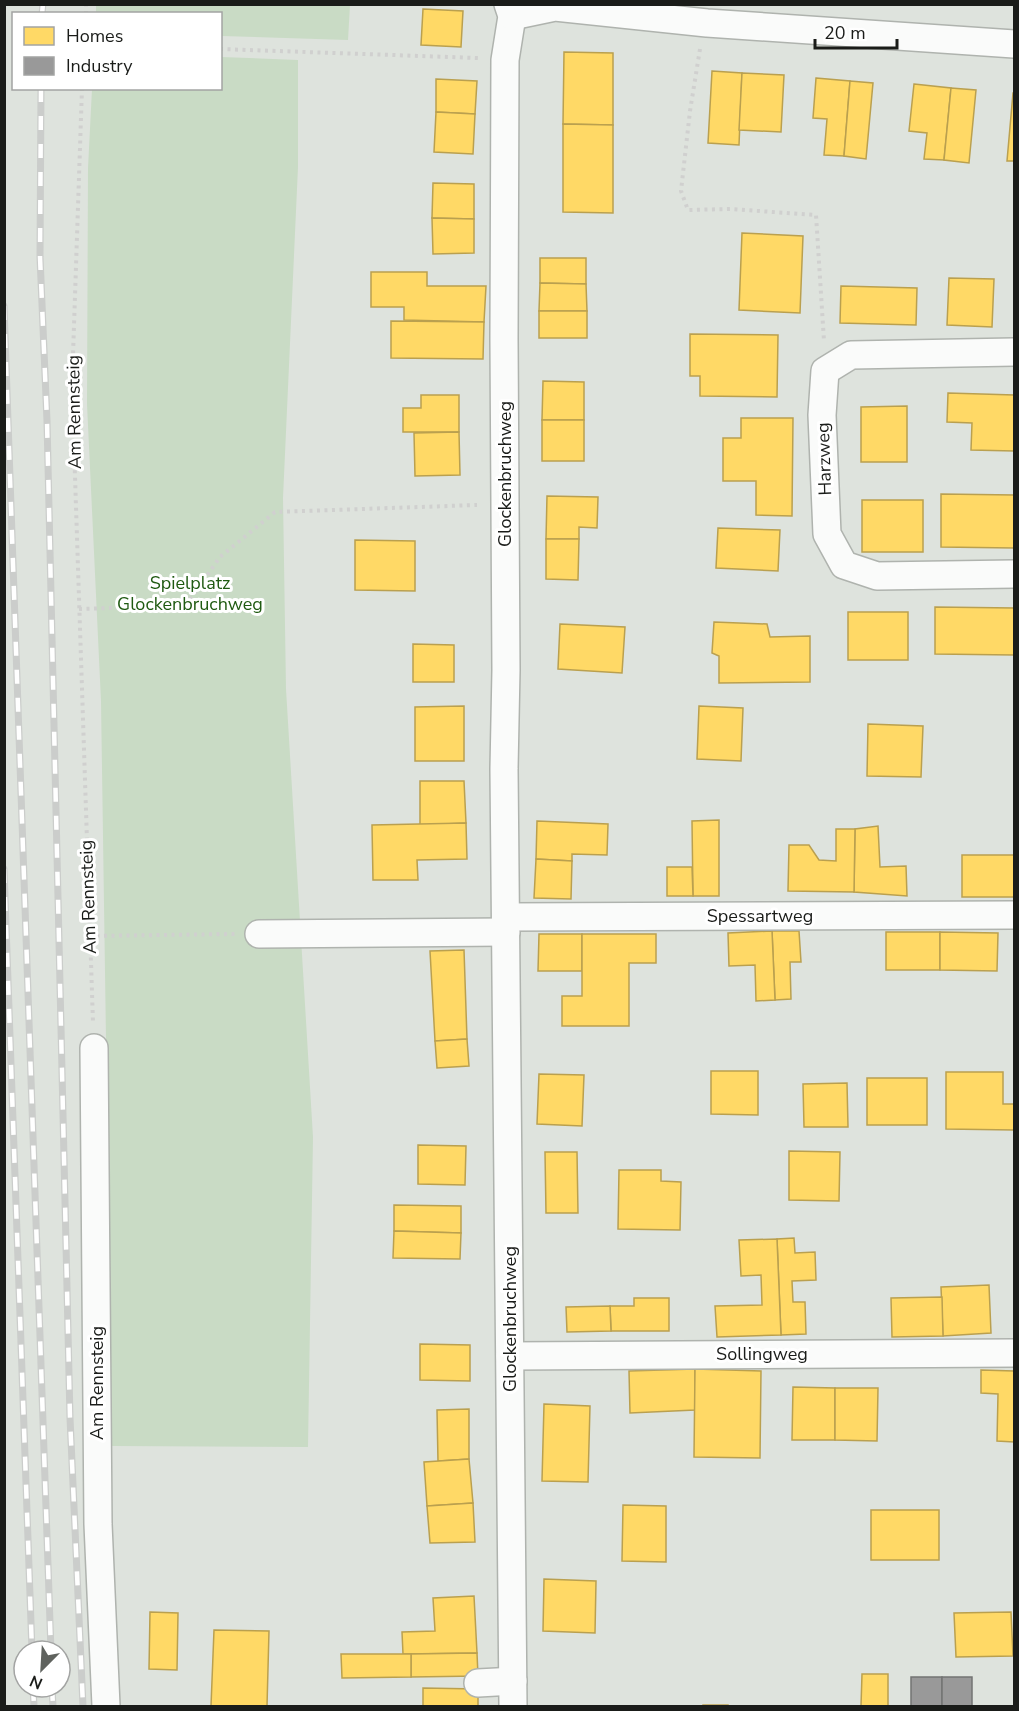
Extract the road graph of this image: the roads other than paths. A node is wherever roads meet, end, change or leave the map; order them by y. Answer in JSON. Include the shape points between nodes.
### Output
{"nodes":[{"id":1,"x":555,"y":6,"type":"edge"},
{"id":2,"x":510,"y":10,"type":"edge"},
{"id":3,"x":1014,"y":44,"type":"edge"},
{"id":4,"x":1014,"y":352,"type":"edge"},
{"id":5,"x":1014,"y":574,"type":"edge"},
{"id":6,"x":1014,"y":915,"type":"edge"},
{"id":7,"x":506,"y":925,"type":"junction"},
{"id":8,"x":259,"y":934,"type":"road end"},
{"id":9,"x":94,"y":1048,"type":"road end"},
{"id":10,"x":1014,"y":1353,"type":"edge"},
{"id":11,"x":510,"y":1356,"type":"junction"},
{"id":12,"x":478,"y":1683,"type":"dead end"},
{"id":13,"x":513,"y":1694,"type":"edge"},
{"id":14,"x":106,"y":1707,"type":"edge"}],
"edges":[{"from":1,"to":2,"type":"street","name":"Glockenbruchweg"},
{"from":1,"to":3,"type":"street","name":"Glockenbruchweg","via":[[707,23]]},
{"from":2,"to":7,"type":"street","name":"Glockenbruchweg","via":[[505,60]]},
{"from":4,"to":5,"type":"street","name":"Harzweg","via":[[851,355],[825,370],[822,415],[827,534],[844,565],[877,576]]},
{"from":6,"to":7,"type":"street","name":"Spessartweg"},
{"from":7,"to":8,"type":"street"},
{"from":7,"to":11,"type":"street","name":"Glockenbruchweg"},
{"from":9,"to":14,"type":"street","name":"Am Rennsteig","via":[[98,1524]]},
{"from":10,"to":11,"type":"street","name":"Sollingweg"},
{"from":11,"to":13,"type":"street","name":"Glockenbruchweg"},
{"from":12,"to":13,"type":"street"}]}
